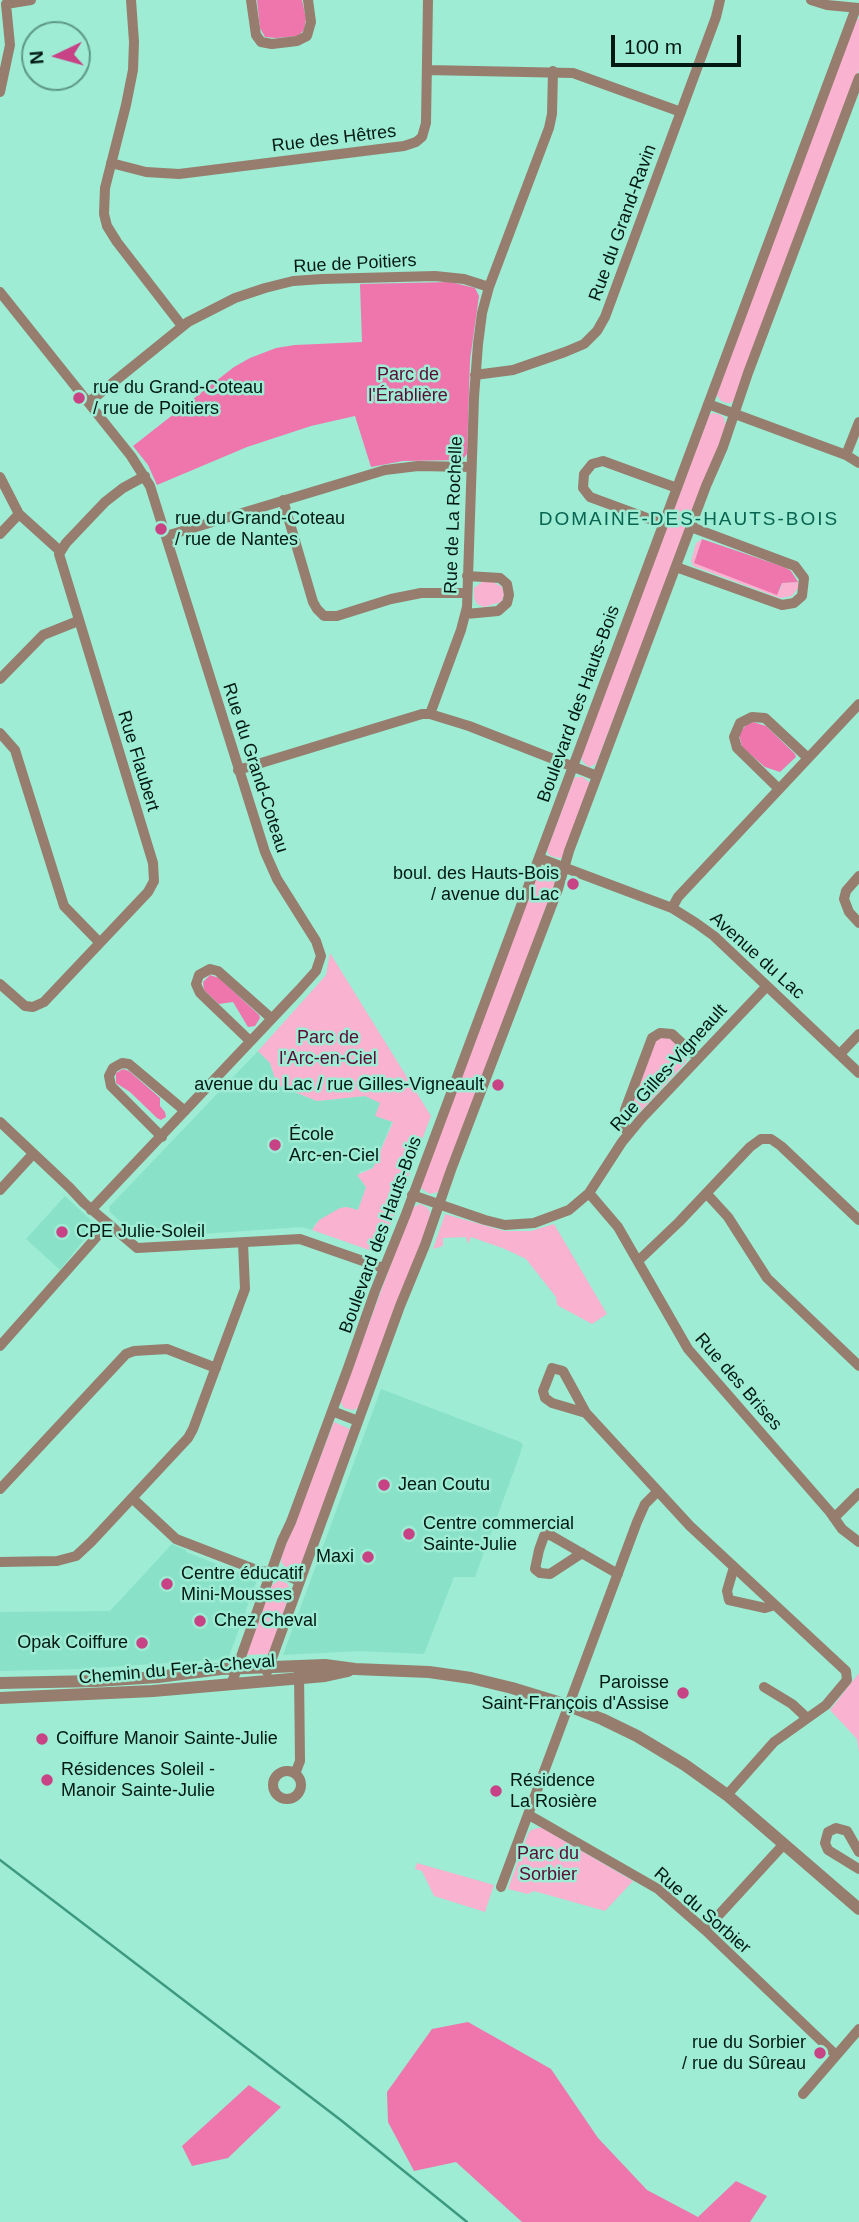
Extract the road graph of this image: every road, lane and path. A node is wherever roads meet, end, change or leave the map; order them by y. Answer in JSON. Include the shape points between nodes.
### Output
{"nodes":[{"id":1,"x":30,"y":0,"type":"edge"},
{"id":2,"x":131,"y":0,"type":"edge"},
{"id":3,"x":251,"y":0,"type":"edge"},
{"id":4,"x":308,"y":0,"type":"edge"},
{"id":5,"x":428,"y":0,"type":"edge"},
{"id":6,"x":720,"y":0,"type":"edge"},
{"id":7,"x":811,"y":0,"type":"edge"},
{"id":8,"x":857,"y":8,"type":"edge"},
{"id":9,"x":427,"y":70,"type":"junction"},
{"id":10,"x":554,"y":71,"type":"junction"},
{"id":11,"x":859,"y":78,"type":"edge"},
{"id":12,"x":0,"y":92,"type":"edge"},
{"id":13,"x":681,"y":112,"type":"junction"},
{"id":14,"x":111,"y":163,"type":"junction"},
{"id":15,"x":489,"y":287,"type":"junction"},
{"id":16,"x":0,"y":292,"type":"edge"},
{"id":17,"x":183,"y":326,"type":"junction"},
{"id":18,"x":475,"y":375,"type":"junction"},
{"id":19,"x":89,"y":402,"type":"junction"},
{"id":20,"x":708,"y":404,"type":"junction"},
{"id":21,"x":735,"y":414,"type":"junction"},
{"id":22,"x":859,"y":422,"type":"edge"},
{"id":23,"x":846,"y":455,"type":"junction"},
{"id":24,"x":859,"y":463,"type":"edge"},
{"id":25,"x":470,"y":467,"type":"junction"},
{"id":26,"x":145,"y":476,"type":"junction"},
{"id":27,"x":0,"y":477,"type":"edge"},
{"id":28,"x":677,"y":488,"type":"junction"},
{"id":29,"x":283,"y":500,"type":"junction"},
{"id":30,"x":19,"y":514,"type":"junction"},
{"id":31,"x":663,"y":524,"type":"junction"},
{"id":32,"x":691,"y":527,"type":"junction"},
{"id":33,"x":0,"y":534,"type":"edge"},
{"id":34,"x":166,"y":536,"type":"junction"},
{"id":35,"x":60,"y":551,"type":"junction"},
{"id":36,"x":676,"y":567,"type":"junction"},
{"id":37,"x":467,"y":576,"type":"junction"},
{"id":38,"x":467,"y":593,"type":"junction"},
{"id":39,"x":466,"y":614,"type":"junction"},
{"id":40,"x":78,"y":621,"type":"junction"},
{"id":41,"x":0,"y":679,"type":"edge"},
{"id":42,"x":859,"y":704,"type":"edge"},
{"id":43,"x":430,"y":714,"type":"junction"},
{"id":44,"x":0,"y":733,"type":"edge"},
{"id":45,"x":808,"y":758,"type":"junction"},
{"id":46,"x":572,"y":766,"type":"junction"},
{"id":47,"x":238,"y":770,"type":"junction"},
{"id":48,"x":597,"y":776,"type":"junction"},
{"id":49,"x":779,"y":789,"type":"junction"},
{"id":50,"x":538,"y":858,"type":"junction"},
{"id":51,"x":565,"y":867,"type":"junction"},
{"id":52,"x":859,"y":876,"type":"edge"},
{"id":53,"x":672,"y":908,"type":"junction"},
{"id":54,"x":859,"y":923,"type":"edge"},
{"id":55,"x":100,"y":943,"type":"junction"},
{"id":56,"x":0,"y":984,"type":"edge"},
{"id":57,"x":767,"y":986,"type":"junction"},
{"id":58,"x":271,"y":1018,"type":"junction"},
{"id":59,"x":859,"y":1034,"type":"edge"},
{"id":60,"x":250,"y":1041,"type":"junction"},
{"id":61,"x":839,"y":1055,"type":"junction"},
{"id":62,"x":698,"y":1058,"type":"junction"},
{"id":63,"x":859,"y":1073,"type":"edge"},
{"id":64,"x":184,"y":1111,"type":"junction"},
{"id":65,"x":0,"y":1122,"type":"edge"},
{"id":66,"x":628,"y":1133,"type":"junction"},
{"id":67,"x":162,"y":1137,"type":"junction"},
{"id":68,"x":33,"y":1154,"type":"junction"},
{"id":69,"x":0,"y":1190,"type":"edge"},
{"id":70,"x":589,"y":1193,"type":"junction"},
{"id":71,"x":707,"y":1194,"type":"junction"},
{"id":72,"x":412,"y":1195,"type":"junction"},
{"id":73,"x":440,"y":1204,"type":"junction"},
{"id":74,"x":91,"y":1210,"type":"junction"},
{"id":75,"x":859,"y":1220,"type":"edge"},
{"id":76,"x":107,"y":1224,"type":"junction"},
{"id":77,"x":243,"y":1243,"type":"junction"},
{"id":78,"x":638,"y":1261,"type":"junction"},
{"id":79,"x":383,"y":1268,"type":"junction"},
{"id":80,"x":0,"y":1346,"type":"edge"},
{"id":81,"x":859,"y":1366,"type":"edge"},
{"id":82,"x":216,"y":1368,"type":"junction"},
{"id":83,"x":332,"y":1411,"type":"junction"},
{"id":84,"x":586,"y":1413,"type":"junction"},
{"id":85,"x":358,"y":1421,"type":"junction"},
{"id":86,"x":0,"y":1489,"type":"edge"},
{"id":87,"x":658,"y":1491,"type":"junction"},
{"id":88,"x":859,"y":1493,"type":"edge"},
{"id":89,"x":132,"y":1498,"type":"junction"},
{"id":90,"x":834,"y":1518,"type":"junction"},
{"id":91,"x":859,"y":1542,"type":"edge"},
{"id":92,"x":582,"y":1553,"type":"junction"},
{"id":93,"x":0,"y":1562,"type":"edge"},
{"id":94,"x":734,"y":1567,"type":"junction"},
{"id":95,"x":270,"y":1573,"type":"junction"},
{"id":96,"x":618,"y":1574,"type":"junction"},
{"id":97,"x":300,"y":1581,"type":"junction"},
{"id":98,"x":775,"y":1605,"type":"junction"},
{"id":99,"x":269,"y":1667,"type":"junction"},
{"id":100,"x":235,"y":1668,"type":"junction"},
{"id":101,"x":299,"y":1672,"type":"junction"},
{"id":102,"x":264,"y":1681,"type":"junction"},
{"id":103,"x":0,"y":1683,"type":"edge"},
{"id":104,"x":231,"y":1685,"type":"junction"},
{"id":105,"x":764,"y":1687,"type":"dead end"},
{"id":106,"x":0,"y":1698,"type":"edge"},
{"id":107,"x":569,"y":1706,"type":"junction"},
{"id":108,"x":807,"y":1718,"type":"junction"},
{"id":109,"x":295,"y":1774,"type":"dead end"},
{"id":110,"x":727,"y":1795,"type":"junction"},
{"id":111,"x":529,"y":1815,"type":"junction"},
{"id":112,"x":784,"y":1844,"type":"junction"},
{"id":113,"x":859,"y":1852,"type":"edge"},
{"id":114,"x":859,"y":1869,"type":"edge"},
{"id":115,"x":500,"y":1887,"type":"dead end"},
{"id":116,"x":859,"y":1909,"type":"edge"},
{"id":117,"x":705,"y":1930,"type":"junction"},
{"id":118,"x":859,"y":2029,"type":"edge"},
{"id":119,"x":836,"y":2055,"type":"junction"},
{"id":120,"x":803,"y":2094,"type":"dead end"}],
"edges":[{"from":1,"to":12,"type":"street","via":[[6,4],[10,45]]},
{"from":2,"to":14,"type":"street","via":[[132,70]]},
{"from":3,"to":4,"type":"street","via":[[256,35],[272,44],[307,36],[311,22]]},
{"from":5,"to":9,"type":"street","name":"Rue des Hêtres"},
{"from":6,"to":13,"type":"street","name":"Rue du Grand-Ravin"},
{"from":7,"to":8,"type":"street"},
{"from":8,"to":20,"type":"street","name":"Boulevard des Hauts-Bois"},
{"from":9,"to":10,"type":"street"},
{"from":9,"to":14,"type":"street","name":"Rue des Hêtres","via":[[425,130],[420,140],[410,145],[179,174]]},
{"from":10,"to":13,"type":"street","via":[[587,77]]},
{"from":10,"to":15,"type":"street","name":"Rue de La Rochelle","via":[[549,128]]},
{"from":11,"to":21,"type":"street"},
{"from":13,"to":18,"type":"street","name":"Rue du Grand-Ravin","via":[[597,331],[583,344],[557,355],[513,370]]},
{"from":14,"to":17,"type":"street","via":[[104,193],[107,226]]},
{"from":15,"to":17,"type":"street","name":"Rue de Poitiers","via":[[435,276],[293,281],[235,298]]},
{"from":15,"to":18,"type":"street","name":"Rue de La Rochelle"},
{"from":16,"to":19,"type":"street","name":"Rue du Grand-Coteau"},
{"from":17,"to":19,"type":"street","name":"Rue de Poitiers"},
{"from":18,"to":25,"type":"street","name":"Rue de La Rochelle"},
{"from":19,"to":26,"type":"street","name":"Rue du Grand-Coteau"},
{"from":20,"to":21,"type":"street"},
{"from":20,"to":28,"type":"street","name":"Boulevard des Hauts-Bois"},
{"from":21,"to":23,"type":"street"},
{"from":21,"to":32,"type":"street"},
{"from":22,"to":23,"type":"street"},
{"from":23,"to":24,"type":"street"},
{"from":25,"to":29,"type":"street","via":[[394,468]]},
{"from":25,"to":37,"type":"street","name":"Rue de La Rochelle"},
{"from":26,"to":34,"type":"street","name":"Rue du Grand-Coteau"},
{"from":26,"to":35,"type":"street","via":[[111,497]]},
{"from":27,"to":30,"type":"street"},
{"from":28,"to":31,"type":"street","name":"Boulevard des Hauts-Bois"},
{"from":28,"to":31,"type":"street","via":[[603,461],[592,464],[582,477],[590,496]]},
{"from":29,"to":34,"type":"street"},
{"from":29,"to":38,"type":"street","via":[[313,602],[324,616],[421,593]]},
{"from":30,"to":33,"type":"street"},
{"from":30,"to":35,"type":"street"},
{"from":31,"to":46,"type":"street","name":"Boulevard des Hauts-Bois"},
{"from":32,"to":36,"type":"street"},
{"from":32,"to":36,"type":"street","via":[[795,566],[804,578],[802,596],[782,605]]},
{"from":34,"to":47,"type":"street","name":"Rue du Grand-Coteau"},
{"from":35,"to":40,"type":"street","name":"Rue Flaubert"},
{"from":36,"to":48,"type":"street"},
{"from":37,"to":38,"type":"street","name":"Rue de La Rochelle"},
{"from":37,"to":39,"type":"street","via":[[500,578],[509,595],[498,611]]},
{"from":38,"to":39,"type":"street","name":"Rue de La Rochelle"},
{"from":39,"to":43,"type":"street","name":"Rue de La Rochelle"},
{"from":40,"to":41,"type":"street","via":[[37,639]]},
{"from":40,"to":55,"type":"street","name":"Rue Flaubert","via":[[155,873],[148,892]]},
{"from":42,"to":45,"type":"street"},
{"from":43,"to":46,"type":"street"},
{"from":43,"to":47,"type":"street"},
{"from":44,"to":55,"type":"street","via":[[15,750],[62,902]]},
{"from":45,"to":49,"type":"street"},
{"from":45,"to":49,"type":"street","via":[[764,718],[740,723],[735,735],[737,748]]},
{"from":46,"to":48,"type":"street"},
{"from":46,"to":50,"type":"street","name":"Boulevard des Hauts-Bois"},
{"from":47,"to":58,"type":"street","name":"Rue du Grand-Coteau","via":[[274,872],[321,956],[316,971]]},
{"from":48,"to":51,"type":"street"},
{"from":49,"to":53,"type":"street"},
{"from":50,"to":51,"type":"street","name":"Avenue du Lac"},
{"from":50,"to":72,"type":"street","name":"Boulevard des Hauts-Bois"},
{"from":51,"to":53,"type":"street","name":"Avenue du Lac"},
{"from":51,"to":73,"type":"street"},
{"from":52,"to":54,"type":"street","via":[[844,897],[846,909]]},
{"from":53,"to":57,"type":"street","name":"Avenue du Lac","via":[[711,933]]},
{"from":55,"to":56,"type":"street","name":"Rue Flaubert","via":[[37,1006],[22,1004]]},
{"from":57,"to":61,"type":"street","name":"Avenue du Lac"},
{"from":57,"to":62,"type":"street","name":"Rue Gilles-Vigneault"},
{"from":58,"to":60,"type":"street","name":"Rue du Grand-Coteau"},
{"from":58,"to":60,"type":"street","via":[[218,971],[210,969],[199,975],[200,993]]},
{"from":59,"to":61,"type":"street"},
{"from":60,"to":64,"type":"street","name":"Rue du Grand-Coteau"},
{"from":61,"to":63,"type":"street","name":"Avenue du Lac"},
{"from":62,"to":66,"type":"street","name":"Rue Gilles-Vigneault"},
{"from":62,"to":66,"type":"street","via":[[672,1034],[652,1038],[626,1106],[623,1124]]},
{"from":64,"to":67,"type":"street","name":"Rue du Grand-Coteau"},
{"from":64,"to":67,"type":"street","via":[[129,1064],[113,1068],[111,1086]]},
{"from":65,"to":68,"type":"street"},
{"from":66,"to":70,"type":"street","name":"Rue Gilles-Vigneault"},
{"from":67,"to":74,"type":"street","name":"Rue du Grand-Coteau"},
{"from":68,"to":69,"type":"street"},
{"from":68,"to":74,"type":"street"},
{"from":70,"to":73,"type":"street","name":"Rue Gilles-Vigneault","via":[[566,1212],[525,1225],[490,1222]]},
{"from":70,"to":78,"type":"street","name":"Rue des Brises","via":[[616,1223]]},
{"from":71,"to":75,"type":"street","via":[[755,1142],[769,1138]]},
{"from":71,"to":78,"type":"street"},
{"from":71,"to":81,"type":"street","via":[[728,1217],[767,1278]]},
{"from":72,"to":73,"type":"street","name":"Rue Gilles-Vigneault"},
{"from":72,"to":79,"type":"street","name":"Boulevard des Hauts-Bois"},
{"from":73,"to":85,"type":"street"},
{"from":74,"to":76,"type":"street"},
{"from":76,"to":77,"type":"street","via":[[141,1249]]},
{"from":76,"to":80,"type":"street"},
{"from":77,"to":79,"type":"street","via":[[304,1239]]},
{"from":77,"to":82,"type":"street","via":[[245,1289]]},
{"from":78,"to":90,"type":"street","name":"Rue des Brises","via":[[688,1349]]},
{"from":79,"to":83,"type":"street","name":"Boulevard des Hauts-Bois"},
{"from":82,"to":86,"type":"street","via":[[167,1349],[129,1353]]},
{"from":82,"to":89,"type":"street","via":[[190,1436]]},
{"from":83,"to":85,"type":"street"},
{"from":83,"to":95,"type":"street","name":"Boulevard des Hauts-Bois"},
{"from":84,"to":84,"type":"street","via":[[565,1374],[552,1368],[544,1397]]},
{"from":84,"to":87,"type":"street"},
{"from":85,"to":97,"type":"street"},
{"from":87,"to":94,"type":"street"},
{"from":87,"to":96,"type":"street","via":[[643,1508]]},
{"from":88,"to":90,"type":"street"},
{"from":89,"to":93,"type":"street","via":[[72,1558]]},
{"from":89,"to":95,"type":"street","via":[[176,1539]]},
{"from":90,"to":91,"type":"street","name":"Rue des Brises"},
{"from":92,"to":92,"type":"street","via":[[546,1535],[535,1569],[550,1574]]},
{"from":92,"to":96,"type":"street"},
{"from":94,"to":98,"type":"street"},
{"from":94,"to":98,"type":"street","via":[[729,1600],[765,1608]]},
{"from":95,"to":97,"type":"street"},
{"from":95,"to":100,"type":"street","name":"Boulevard des Hauts-Bois"},
{"from":96,"to":107,"type":"street"},
{"from":97,"to":99,"type":"street"},
{"from":98,"to":108,"type":"street","via":[[847,1674],[832,1698]]},
{"from":99,"to":100,"type":"street","name":"Chemin du Fer-à-Cheval"},
{"from":99,"to":101,"type":"street","name":"Chemin du Fer-à-Cheval"},
{"from":99,"to":102,"type":"street"},
{"from":100,"to":103,"type":"street","name":"Chemin du Fer-à-Cheval","via":[[96,1681]]},
{"from":100,"to":104,"type":"street","name":"Boulevard des Hauts-Bois"},
{"from":101,"to":102,"type":"street","name":"Chemin du Fer-à-Cheval"},
{"from":101,"to":107,"type":"street","name":"Chemin du Fer-à-Cheval","via":[[325,1664],[460,1676]]},
{"from":101,"to":109,"type":"street","via":[[300,1761]]},
{"from":102,"to":104,"type":"street","name":"Chemin du Fer-à-Cheval"},
{"from":104,"to":106,"type":"street","name":"Chemin du Fer-à-Cheval"},
{"from":105,"to":108,"type":"street"},
{"from":107,"to":110,"type":"street","name":"Chemin du Fer-à-Cheval","via":[[654,1746]]},
{"from":107,"to":111,"type":"street"},
{"from":108,"to":110,"type":"street","via":[[774,1742]]},
{"from":110,"to":112,"type":"street","name":"Chemin du Fer-à-Cheval"},
{"from":111,"to":115,"type":"street"},
{"from":111,"to":117,"type":"street","name":"Rue du Sorbier","via":[[650,1884]]},
{"from":112,"to":116,"type":"street","name":"Chemin du Fer-à-Cheval"},
{"from":112,"to":117,"type":"street"},
{"from":113,"to":114,"type":"street","via":[[847,1831],[836,1828],[828,1832],[828,1850]]},
{"from":117,"to":119,"type":"street","name":"Rue du Sorbier"},
{"from":118,"to":119,"type":"street"},
{"from":119,"to":120,"type":"street"}]}
